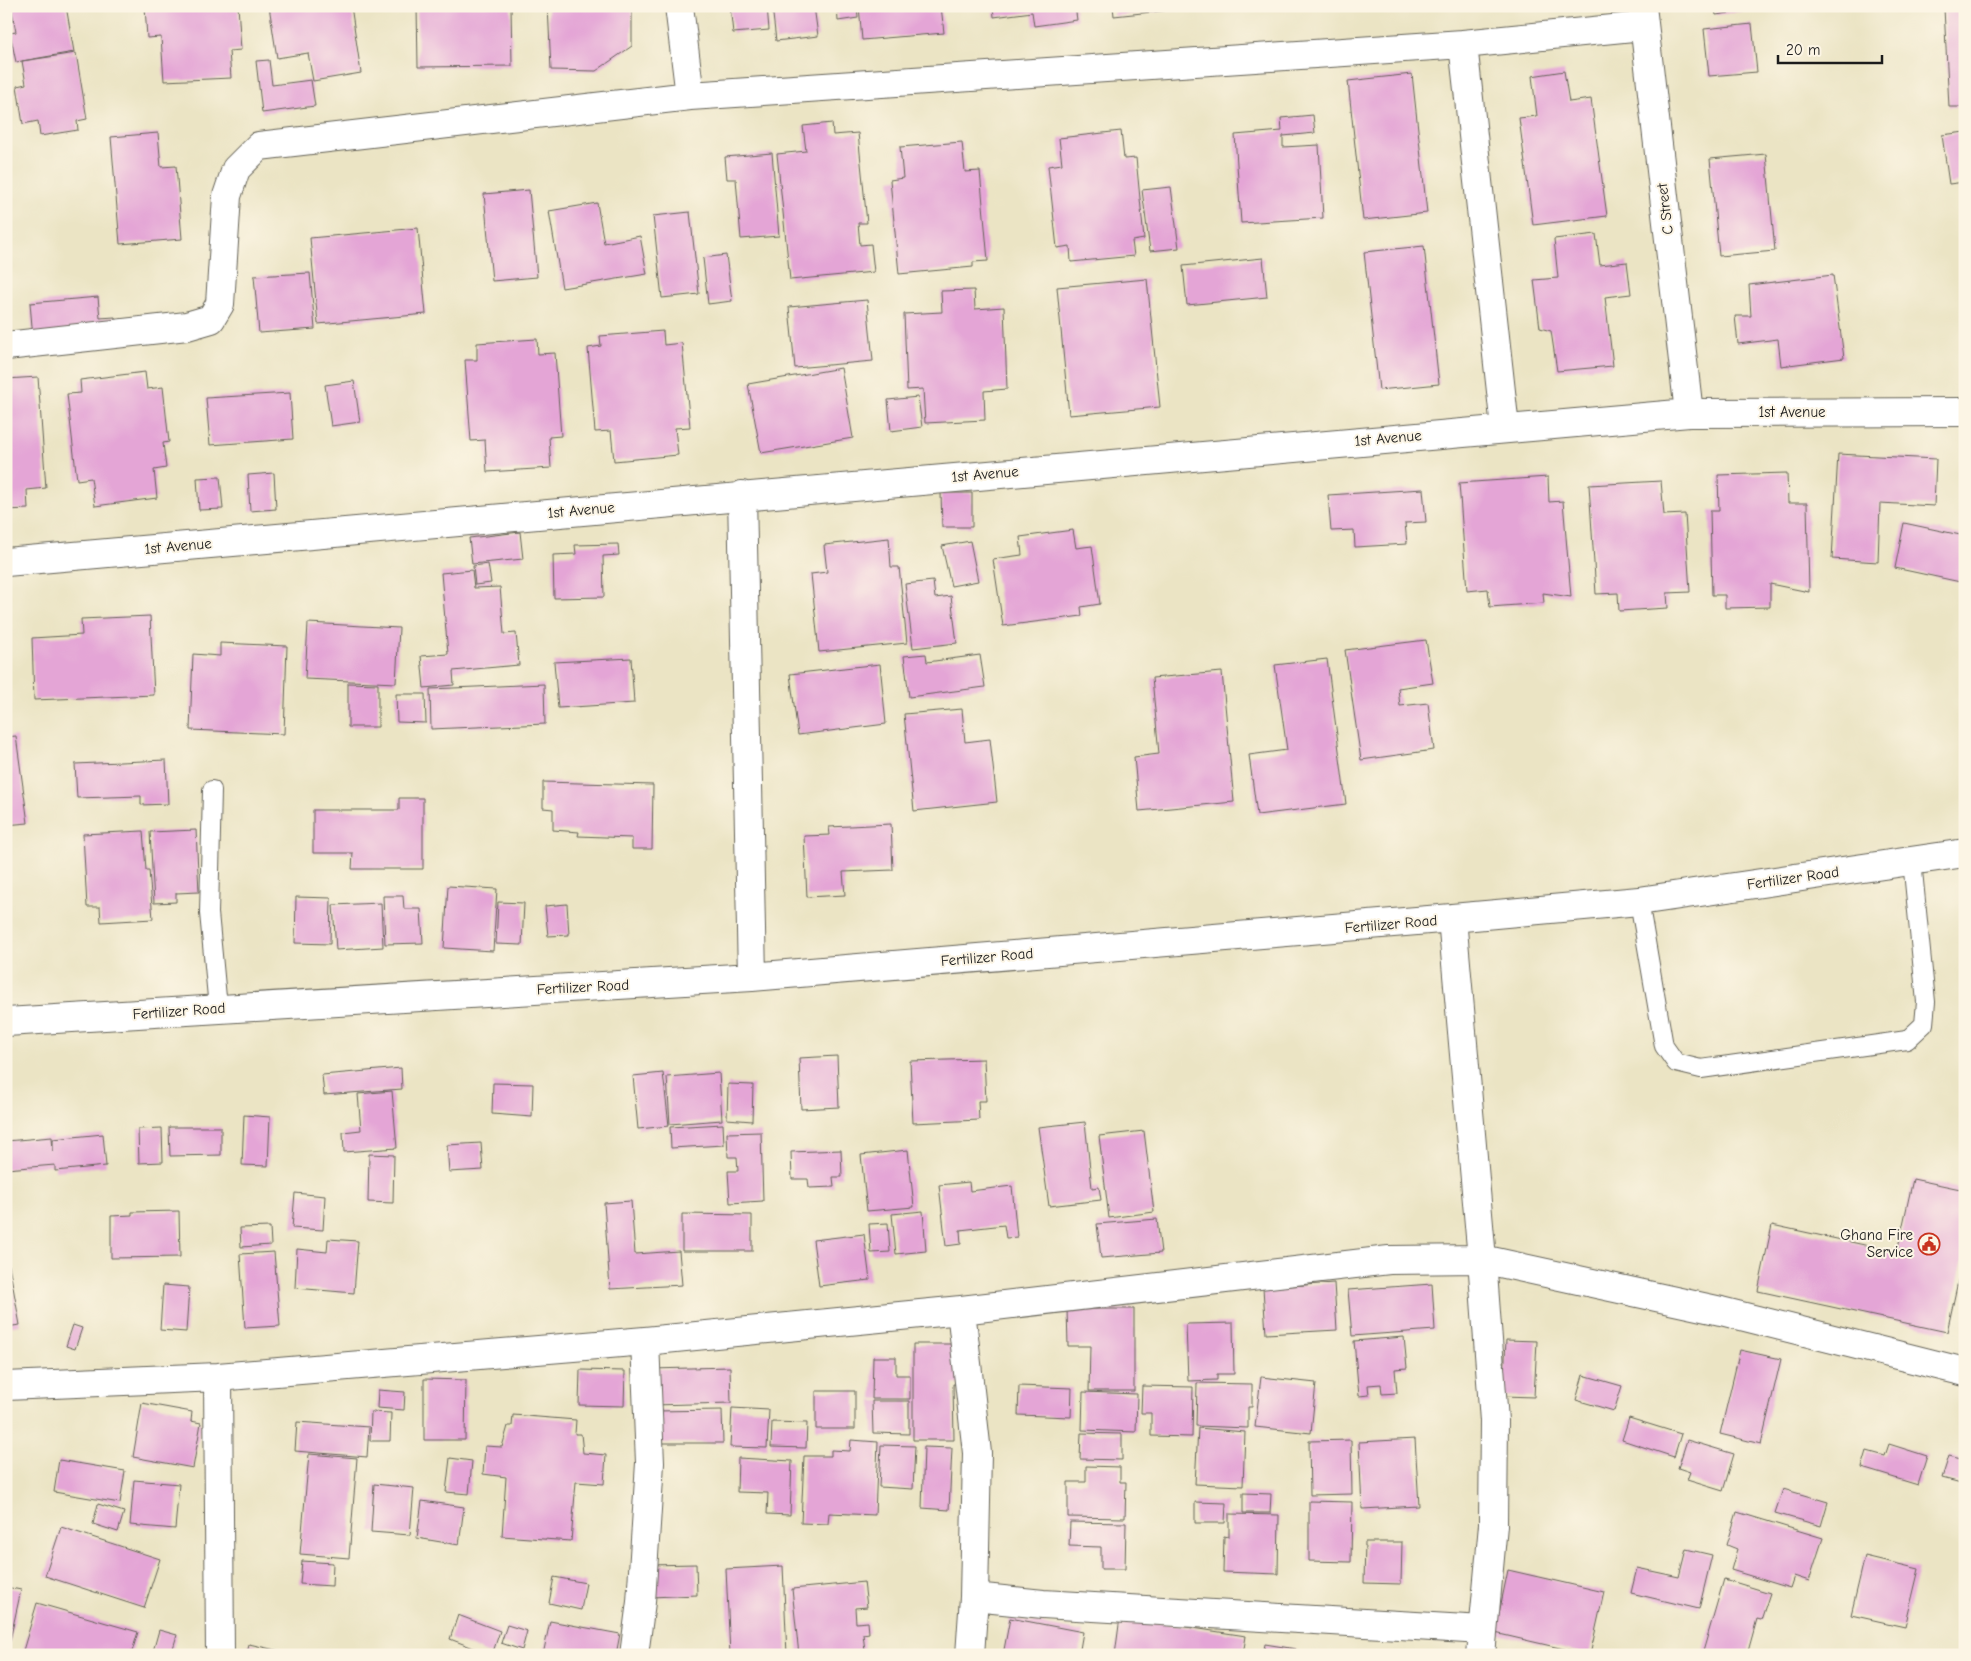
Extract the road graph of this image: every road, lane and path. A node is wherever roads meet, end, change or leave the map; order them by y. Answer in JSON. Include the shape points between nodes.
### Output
{"nodes":[{"id":1,"x":680,"y":6,"type":"edge"},
{"id":2,"x":1643,"y":16,"type":"edge"},
{"id":3,"x":1463,"y":44,"type":"junction"},
{"id":4,"x":690,"y":96,"type":"junction"},
{"id":5,"x":6,"y":346,"type":"edge"},
{"id":6,"x":1965,"y":412,"type":"edge"},
{"id":7,"x":1689,"y":413,"type":"junction"},
{"id":8,"x":1505,"y":428,"type":"junction"},
{"id":9,"x":742,"y":495,"type":"junction"},
{"id":10,"x":6,"y":562,"type":"edge"},
{"id":11,"x":212,"y":790,"type":"dead end"},
{"id":12,"x":1965,"y":853,"type":"edge"},
{"id":13,"x":1912,"y":861,"type":"junction"},
{"id":14,"x":1639,"y":901,"type":"junction"},
{"id":15,"x":1452,"y":918,"type":"junction"},
{"id":16,"x":752,"y":977,"type":"junction"},
{"id":17,"x":218,"y":1008,"type":"junction"},
{"id":18,"x":6,"y":1022,"type":"edge"},
{"id":19,"x":1482,"y":1259,"type":"junction"},
{"id":20,"x":961,"y":1310,"type":"junction"},
{"id":21,"x":645,"y":1341,"type":"junction"},
{"id":22,"x":1965,"y":1372,"type":"edge"},
{"id":23,"x":218,"y":1377,"type":"junction"},
{"id":24,"x":6,"y":1386,"type":"edge"},
{"id":25,"x":974,"y":1597,"type":"junction"},
{"id":26,"x":1482,"y":1642,"type":"edge"},
{"id":27,"x":220,"y":1655,"type":"edge"},
{"id":28,"x":634,"y":1655,"type":"edge"},
{"id":29,"x":970,"y":1655,"type":"edge"}],
"edges":[{"from":1,"to":4,"type":"street"},
{"from":2,"to":3,"type":"street"},
{"from":2,"to":7,"type":"street","name":"C Street"},
{"from":3,"to":4,"type":"street"},
{"from":3,"to":8,"type":"street"},
{"from":4,"to":5,"type":"street","via":[[259,146],[236,169],[227,196],[220,304],[211,319],[187,326]]},
{"from":6,"to":7,"type":"street","name":"1st Avenue"},
{"from":7,"to":8,"type":"street","name":"1st Avenue"},
{"from":8,"to":9,"type":"street","name":"1st Avenue"},
{"from":9,"to":10,"type":"street","name":"1st Avenue"},
{"from":9,"to":16,"type":"street"},
{"from":11,"to":17,"type":"lane","via":[[208,913]]},
{"from":12,"to":13,"type":"street","name":"Fertilizer Road"},
{"from":13,"to":14,"type":"street","name":"Fertilizer Road"},
{"from":13,"to":14,"type":"lane","via":[[1926,1002],[1924,1024],[1907,1040],[1701,1070],[1676,1063],[1664,1046]]},
{"from":14,"to":15,"type":"street","name":"Fertilizer Road"},
{"from":15,"to":16,"type":"street","name":"Fertilizer Road"},
{"from":15,"to":19,"type":"street"},
{"from":16,"to":17,"type":"street","name":"Fertilizer Road"},
{"from":17,"to":18,"type":"street","name":"Fertilizer Road"},
{"from":19,"to":20,"type":"street","via":[[1389,1260]]},
{"from":19,"to":22,"type":"street","via":[[1721,1311]]},
{"from":19,"to":26,"type":"street","via":[[1494,1421],[1493,1526]]},
{"from":20,"to":21,"type":"street"},
{"from":20,"to":25,"type":"street","via":[[978,1453]]},
{"from":21,"to":23,"type":"street"},
{"from":21,"to":28,"type":"street","via":[[650,1463],[641,1602]]},
{"from":23,"to":24,"type":"street"},
{"from":23,"to":27,"type":"street"},
{"from":25,"to":26,"type":"street"},
{"from":25,"to":29,"type":"street"}]}
